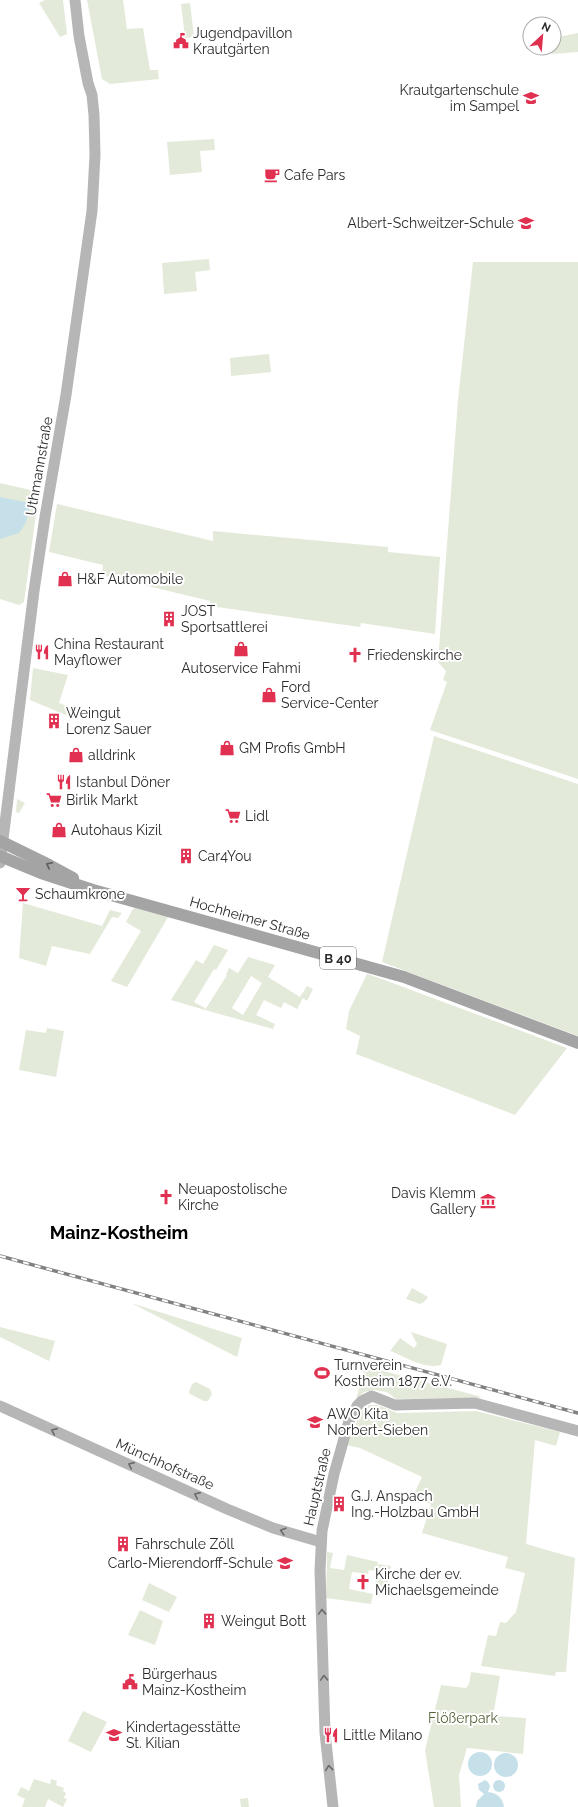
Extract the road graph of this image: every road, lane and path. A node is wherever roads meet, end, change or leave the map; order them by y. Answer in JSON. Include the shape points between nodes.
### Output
{"nodes":[{"id":1,"x":76,"y":0,"type":"edge"},
{"id":2,"x":1,"y":842,"type":"edge"},
{"id":3,"x":0,"y":856,"type":"edge"},
{"id":4,"x":0,"y":863,"type":"edge"},
{"id":5,"x":93,"y":890,"type":"junction"},
{"id":6,"x":578,"y":1043,"type":"edge"},
{"id":7,"x":0,"y":1406,"type":"edge"},
{"id":8,"x":578,"y":1432,"type":"edge"},
{"id":9,"x":321,"y":1542,"type":"junction"},
{"id":10,"x":333,"y":1807,"type":"edge"}],
"edges":[{"from":1,"to":2,"type":"street","name":"Uthmannstraße","via":[[94,77],[92,95],[95,155],[90,231],[35,583]]},
{"from":2,"to":3,"type":"street","name":"Uthmannstraße"},
{"from":5,"to":2,"type":"main road","name":"Hochheimer Straße","number":"B 40","one_way":true},
{"from":3,"to":4,"type":"street","name":"Uthmannstraße"},
{"from":3,"to":5,"type":"main road","name":"Hochheimer Straße","number":"B 40"},
{"from":5,"to":6,"type":"main road","name":"Hochheimer Straße","number":"B 40","via":[[404,977]]},
{"from":9,"to":7,"type":"street","name":"Münchhofstraße","one_way":true,"via":[[273,1528]]},
{"from":8,"to":9,"type":"street","name":"Hauptstraße","via":[[475,1403],[395,1405],[377,1397],[368,1397],[357,1406],[349,1421],[334,1474]]},
{"from":10,"to":9,"type":"street","name":"Hauptstraße","one_way":true,"via":[[325,1729]]}]}
